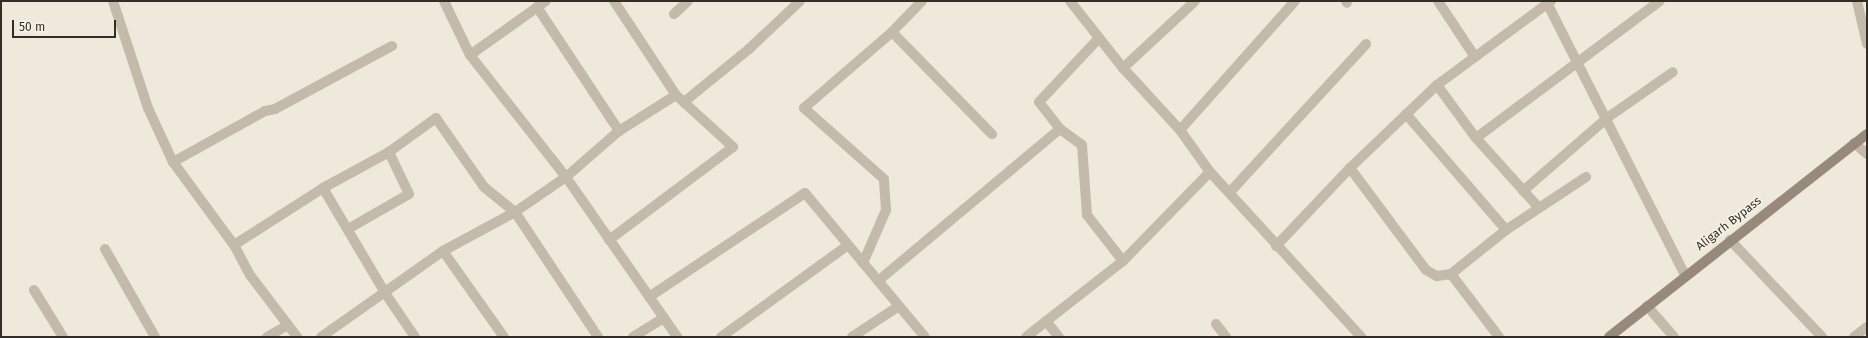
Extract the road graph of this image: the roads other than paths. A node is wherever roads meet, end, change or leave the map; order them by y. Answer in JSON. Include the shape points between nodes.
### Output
{"nodes":[{"id":1,"x":113,"y":1,"type":"edge"},
{"id":2,"x":444,"y":1,"type":"edge"},
{"id":3,"x":546,"y":1,"type":"edge"},
{"id":4,"x":614,"y":1,"type":"edge"},
{"id":5,"x":688,"y":1,"type":"edge"},
{"id":6,"x":800,"y":1,"type":"edge"},
{"id":7,"x":922,"y":1,"type":"edge"},
{"id":8,"x":1071,"y":1,"type":"edge"},
{"id":9,"x":1195,"y":1,"type":"edge"},
{"id":10,"x":1294,"y":1,"type":"edge"},
{"id":11,"x":1438,"y":1,"type":"edge"},
{"id":12,"x":1660,"y":1,"type":"edge"},
{"id":13,"x":1857,"y":1,"type":"edge"},
{"id":14,"x":1548,"y":2,"type":"edge"},
{"id":15,"x":537,"y":7,"type":"junction"},
{"id":16,"x":674,"y":14,"type":"dead end"},
{"id":17,"x":892,"y":32,"type":"junction"},
{"id":18,"x":1098,"y":39,"type":"junction"},
{"id":19,"x":1366,"y":44,"type":"dead end"},
{"id":20,"x":1867,"y":44,"type":"edge"},
{"id":21,"x":392,"y":46,"type":"dead end"},
{"id":22,"x":470,"y":55,"type":"junction"},
{"id":23,"x":1475,"y":57,"type":"junction"},
{"id":24,"x":1579,"y":62,"type":"junction"},
{"id":25,"x":1123,"y":68,"type":"junction"},
{"id":26,"x":1673,"y":72,"type":"dead end"},
{"id":27,"x":1437,"y":85,"type":"junction"},
{"id":28,"x":676,"y":95,"type":"junction"},
{"id":29,"x":684,"y":102,"type":"junction"},
{"id":30,"x":1406,"y":114,"type":"junction"},
{"id":31,"x":1607,"y":118,"type":"junction"},
{"id":32,"x":1060,"y":129,"type":"junction"},
{"id":33,"x":1180,"y":130,"type":"junction"},
{"id":34,"x":619,"y":131,"type":"junction"},
{"id":35,"x":992,"y":134,"type":"dead end"},
{"id":36,"x":1867,"y":134,"type":"edge"},
{"id":37,"x":1476,"y":138,"type":"junction"},
{"id":38,"x":1854,"y":143,"type":"junction"},
{"id":39,"x":389,"y":152,"type":"junction"},
{"id":40,"x":1867,"y":154,"type":"edge"},
{"id":41,"x":173,"y":162,"type":"junction"},
{"id":42,"x":1350,"y":168,"type":"junction"},
{"id":43,"x":1210,"y":172,"type":"junction"},
{"id":44,"x":566,"y":177,"type":"junction"},
{"id":45,"x":1586,"y":177,"type":"dead end"},
{"id":46,"x":323,"y":188,"type":"junction"},
{"id":47,"x":1522,"y":191,"type":"junction"},
{"id":48,"x":1230,"y":192,"type":"junction"},
{"id":49,"x":1539,"y":208,"type":"junction"},
{"id":50,"x":515,"y":212,"type":"junction"},
{"id":51,"x":348,"y":230,"type":"junction"},
{"id":52,"x":1506,"y":230,"type":"junction"},
{"id":53,"x":609,"y":240,"type":"junction"},
{"id":54,"x":1730,"y":240,"type":"junction"},
{"id":55,"x":848,"y":245,"type":"junction"},
{"id":56,"x":234,"y":246,"type":"junction"},
{"id":57,"x":1276,"y":246,"type":"junction"},
{"id":58,"x":105,"y":249,"type":"dead end"},
{"id":59,"x":443,"y":251,"type":"junction"},
{"id":60,"x":1123,"y":260,"type":"junction"},
{"id":61,"x":863,"y":263,"type":"junction"},
{"id":62,"x":1451,"y":274,"type":"junction"},
{"id":63,"x":1685,"y":274,"type":"junction"},
{"id":64,"x":878,"y":281,"type":"junction"},
{"id":65,"x":34,"y":290,"type":"dead end"},
{"id":66,"x":385,"y":293,"type":"junction"},
{"id":67,"x":649,"y":297,"type":"junction"},
{"id":68,"x":899,"y":306,"type":"junction"},
{"id":69,"x":1647,"y":306,"type":"junction"},
{"id":70,"x":664,"y":318,"type":"junction"},
{"id":71,"x":1046,"y":321,"type":"junction"},
{"id":72,"x":1216,"y":324,"type":"dead end"},
{"id":73,"x":288,"y":325,"type":"junction"},
{"id":74,"x":1867,"y":327,"type":"edge"},
{"id":75,"x":63,"y":337,"type":"edge"},
{"id":76,"x":155,"y":337,"type":"edge"},
{"id":77,"x":266,"y":337,"type":"edge"},
{"id":78,"x":297,"y":337,"type":"edge"},
{"id":79,"x":320,"y":337,"type":"edge"},
{"id":80,"x":415,"y":337,"type":"edge"},
{"id":81,"x":504,"y":337,"type":"edge"},
{"id":82,"x":598,"y":337,"type":"edge"},
{"id":83,"x":633,"y":337,"type":"edge"},
{"id":84,"x":677,"y":337,"type":"edge"},
{"id":85,"x":721,"y":337,"type":"edge"},
{"id":86,"x":852,"y":337,"type":"edge"},
{"id":87,"x":925,"y":337,"type":"edge"},
{"id":88,"x":1026,"y":337,"type":"edge"},
{"id":89,"x":1059,"y":337,"type":"edge"},
{"id":90,"x":1226,"y":337,"type":"edge"},
{"id":91,"x":1361,"y":337,"type":"edge"},
{"id":92,"x":1500,"y":337,"type":"edge"},
{"id":93,"x":1609,"y":337,"type":"edge"},
{"id":94,"x":1674,"y":337,"type":"edge"},
{"id":95,"x":1822,"y":337,"type":"edge"},
{"id":96,"x":1854,"y":337,"type":"edge"}],
"edges":[{"from":1,"to":41,"type":"street","via":[[148,108]]},
{"from":2,"to":22,"type":"street"},
{"from":3,"to":15,"type":"street"},
{"from":4,"to":28,"type":"street"},
{"from":5,"to":16,"type":"street"},
{"from":6,"to":29,"type":"street","via":[[749,49]]},
{"from":7,"to":17,"type":"street"},
{"from":8,"to":18,"type":"street"},
{"from":9,"to":25,"type":"street"},
{"from":10,"to":33,"type":"street"},
{"from":11,"to":23,"type":"street"},
{"from":12,"to":24,"type":"street"},
{"from":13,"to":20,"type":"street"},
{"from":14,"to":23,"type":"street"},
{"from":14,"to":24,"type":"street"},
{"from":15,"to":22,"type":"street"},
{"from":15,"to":34,"type":"street"},
{"from":17,"to":35,"type":"street"},
{"from":17,"to":61,"type":"street","via":[[804,108],[884,179],[886,210]]},
{"from":18,"to":25,"type":"street"},
{"from":18,"to":32,"type":"street","via":[[1039,102]]},
{"from":19,"to":48,"type":"street"},
{"from":21,"to":41,"type":"street","via":[[275,109],[265,111]]},
{"from":22,"to":44,"type":"street"},
{"from":23,"to":27,"type":"street"},
{"from":24,"to":31,"type":"street"},
{"from":24,"to":37,"type":"street"},
{"from":25,"to":33,"type":"street"},
{"from":26,"to":31,"type":"street"},
{"from":27,"to":30,"type":"street"},
{"from":27,"to":37,"type":"street"},
{"from":28,"to":29,"type":"street"},
{"from":28,"to":34,"type":"street"},
{"from":29,"to":53,"type":"street","via":[[733,147]]},
{"from":30,"to":42,"type":"street"},
{"from":30,"to":52,"type":"street"},
{"from":31,"to":47,"type":"street"},
{"from":31,"to":63,"type":"street"},
{"from":32,"to":60,"type":"street","via":[[1082,145],[1087,215]]},
{"from":32,"to":64,"type":"street"},
{"from":33,"to":43,"type":"street"},
{"from":34,"to":44,"type":"street"},
{"from":36,"to":38,"type":"main road","name":"Aligarh Bypass"},
{"from":37,"to":47,"type":"street"},
{"from":38,"to":40,"type":"street"},
{"from":38,"to":54,"type":"main road","name":"Aligarh Bypass"},
{"from":39,"to":46,"type":"street"},
{"from":39,"to":50,"type":"street","via":[[436,118],[484,187]]},
{"from":39,"to":51,"type":"street","via":[[410,194]]},
{"from":41,"to":56,"type":"street"},
{"from":42,"to":57,"type":"street"},
{"from":42,"to":62,"type":"street","via":[[1426,270],[1437,276]]},
{"from":43,"to":48,"type":"street"},
{"from":43,"to":60,"type":"street"},
{"from":44,"to":50,"type":"street"},
{"from":44,"to":53,"type":"street"},
{"from":45,"to":49,"type":"street"},
{"from":46,"to":51,"type":"street"},
{"from":46,"to":56,"type":"street"},
{"from":47,"to":49,"type":"street"},
{"from":48,"to":57,"type":"street"},
{"from":49,"to":52,"type":"street"},
{"from":50,"to":59,"type":"street"},
{"from":50,"to":82,"type":"street"},
{"from":51,"to":66,"type":"street"},
{"from":52,"to":62,"type":"street"},
{"from":53,"to":67,"type":"street"},
{"from":54,"to":63,"type":"main road","name":"Aligarh Bypass"},
{"from":54,"to":95,"type":"street"},
{"from":55,"to":61,"type":"street"},
{"from":55,"to":67,"type":"street","via":[[805,193]]},
{"from":55,"to":85,"type":"street"},
{"from":56,"to":73,"type":"street","via":[[250,275]]},
{"from":57,"to":91,"type":"street"},
{"from":58,"to":76,"type":"street"},
{"from":59,"to":66,"type":"street"},
{"from":59,"to":81,"type":"street"},
{"from":60,"to":71,"type":"street"},
{"from":61,"to":64,"type":"street"},
{"from":62,"to":92,"type":"street"},
{"from":63,"to":69,"type":"main road","name":"Aligarh Bypass"},
{"from":64,"to":68,"type":"street"},
{"from":65,"to":75,"type":"street"},
{"from":66,"to":79,"type":"street"},
{"from":66,"to":80,"type":"street"},
{"from":67,"to":70,"type":"street"},
{"from":68,"to":86,"type":"street"},
{"from":68,"to":87,"type":"street"},
{"from":69,"to":93,"type":"main road","name":"Aligarh Bypass"},
{"from":69,"to":94,"type":"street"},
{"from":70,"to":83,"type":"street"},
{"from":70,"to":84,"type":"street"},
{"from":71,"to":88,"type":"street"},
{"from":71,"to":89,"type":"street"},
{"from":72,"to":90,"type":"street"},
{"from":73,"to":77,"type":"street"},
{"from":73,"to":78,"type":"street"},
{"from":74,"to":96,"type":"street"}]}
